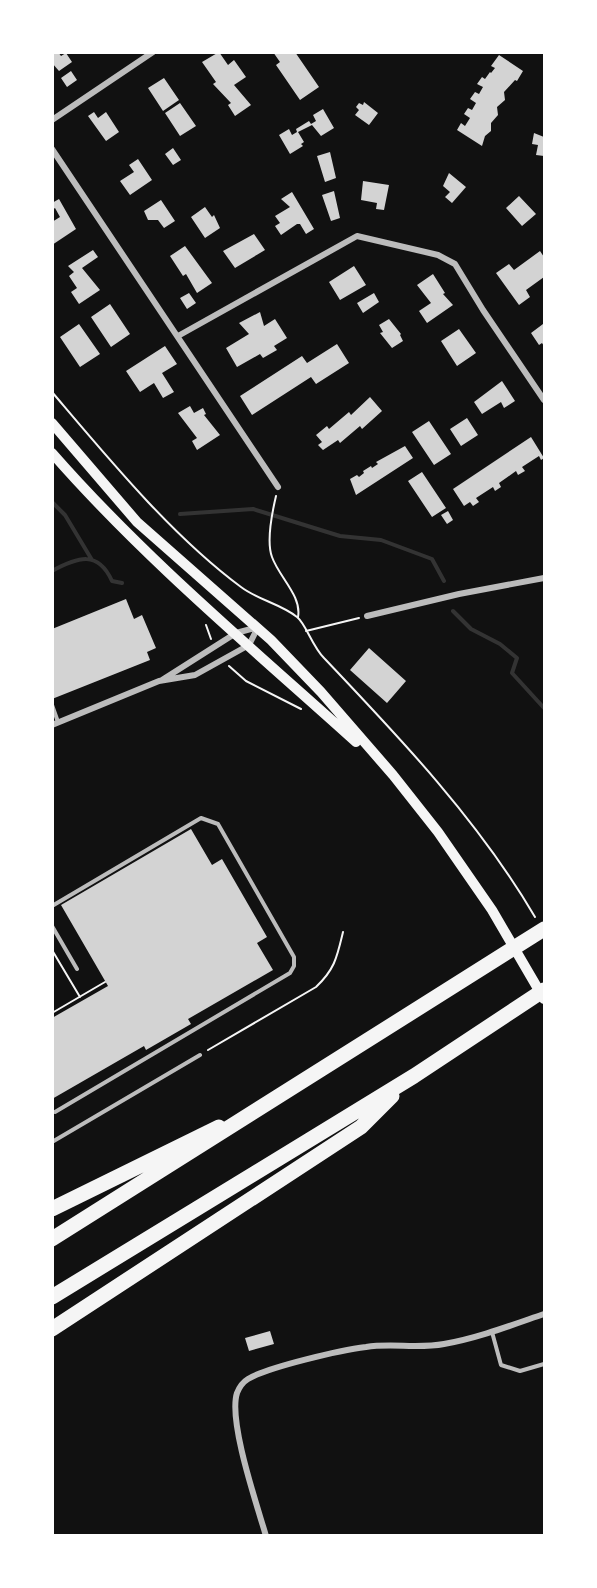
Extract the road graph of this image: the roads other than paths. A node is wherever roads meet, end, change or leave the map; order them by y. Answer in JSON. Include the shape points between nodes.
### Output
{"nodes":[{"id":1,"x":153,"y":52,"type":"edge"},
{"id":2,"x":52,"y":120,"type":"edge"},
{"id":3,"x":52,"y":149,"type":"edge"},
{"id":4,"x":177,"y":336,"type":"junction"},
{"id":5,"x":544,"y":400,"type":"edge"},
{"id":6,"x":52,"y":423,"type":"edge"},
{"id":7,"x":52,"y":453,"type":"edge"},
{"id":8,"x":279,"y":488,"type":"dead end"},
{"id":9,"x":544,"y":578,"type":"edge"},
{"id":10,"x":367,"y":616,"type":"road end"},
{"id":11,"x":258,"y":627,"type":"junction"},
{"id":12,"x":236,"y":633,"type":"junction"},
{"id":13,"x":249,"y":645,"type":"junction"},
{"id":14,"x":159,"y":681,"type":"junction"},
{"id":15,"x":52,"y":705,"type":"edge"},
{"id":16,"x":55,"y":724,"type":"edge"},
{"id":17,"x":390,"y":772,"type":"junction"},
{"id":18,"x":52,"y":906,"type":"edge"},
{"id":19,"x":52,"y":926,"type":"edge"},
{"id":20,"x":542,"y":926,"type":"edge"},
{"id":21,"x":77,"y":969,"type":"dead end"},
{"id":22,"x":544,"y":990,"type":"edge"},
{"id":23,"x":544,"y":999,"type":"edge"},
{"id":24,"x":200,"y":1055,"type":"road end"},
{"id":25,"x":414,"y":1076,"type":"junction"},
{"id":26,"x":271,"y":1104,"type":"junction"},
{"id":27,"x":55,"y":1112,"type":"dead end"},
{"id":28,"x":52,"y":1142,"type":"edge"},
{"id":29,"x":52,"y":1209,"type":"edge"},
{"id":30,"x":52,"y":1239,"type":"edge"},
{"id":31,"x":52,"y":1297,"type":"edge"},
{"id":32,"x":544,"y":1314,"type":"edge"},
{"id":33,"x":52,"y":1329,"type":"edge"},
{"id":34,"x":491,"y":1331,"type":"junction"},
{"id":35,"x":544,"y":1364,"type":"edge"},
{"id":36,"x":266,"y":1536,"type":"edge"}],
"edges":[{"from":1,"to":2,"type":"street"},
{"from":3,"to":4,"type":"street"},
{"from":4,"to":5,"type":"street","via":[[357,236],[438,255],[455,264]]},
{"from":4,"to":8,"type":"street"},
{"from":6,"to":11,"type":"main road","via":[[137,522]]},
{"from":7,"to":12,"type":"main road","via":[[95,501]]},
{"from":9,"to":10,"type":"street"},
{"from":11,"to":12,"type":"street"},
{"from":11,"to":13,"type":"street"},
{"from":11,"to":17,"type":"main road"},
{"from":12,"to":13,"type":"main road"},
{"from":12,"to":14,"type":"street"},
{"from":13,"to":14,"type":"street","via":[[195,675]]},
{"from":13,"to":17,"type":"main road"},
{"from":14,"to":16,"type":"street"},
{"from":15,"to":16,"type":"lane"},
{"from":17,"to":23,"type":"main road","via":[[492,910]]},
{"from":18,"to":27,"type":"lane","via":[[201,818],[218,824],[294,957],[290,973]]},
{"from":19,"to":21,"type":"lane"},
{"from":20,"to":26,"type":"highway","via":[[484,969]]},
{"from":22,"to":25,"type":"highway"},
{"from":24,"to":28,"type":"lane"},
{"from":25,"to":31,"type":"highway"},
{"from":25,"to":33,"type":"highway","via":[[361,1127]]},
{"from":26,"to":29,"type":"highway"},
{"from":26,"to":30,"type":"highway"},
{"from":32,"to":34,"type":"street"},
{"from":34,"to":35,"type":"lane","via":[[501,1365],[520,1371]]},
{"from":34,"to":36,"type":"street","via":[[444,1344],[351,1350],[259,1374],[242,1383],[235,1410]]}]}
